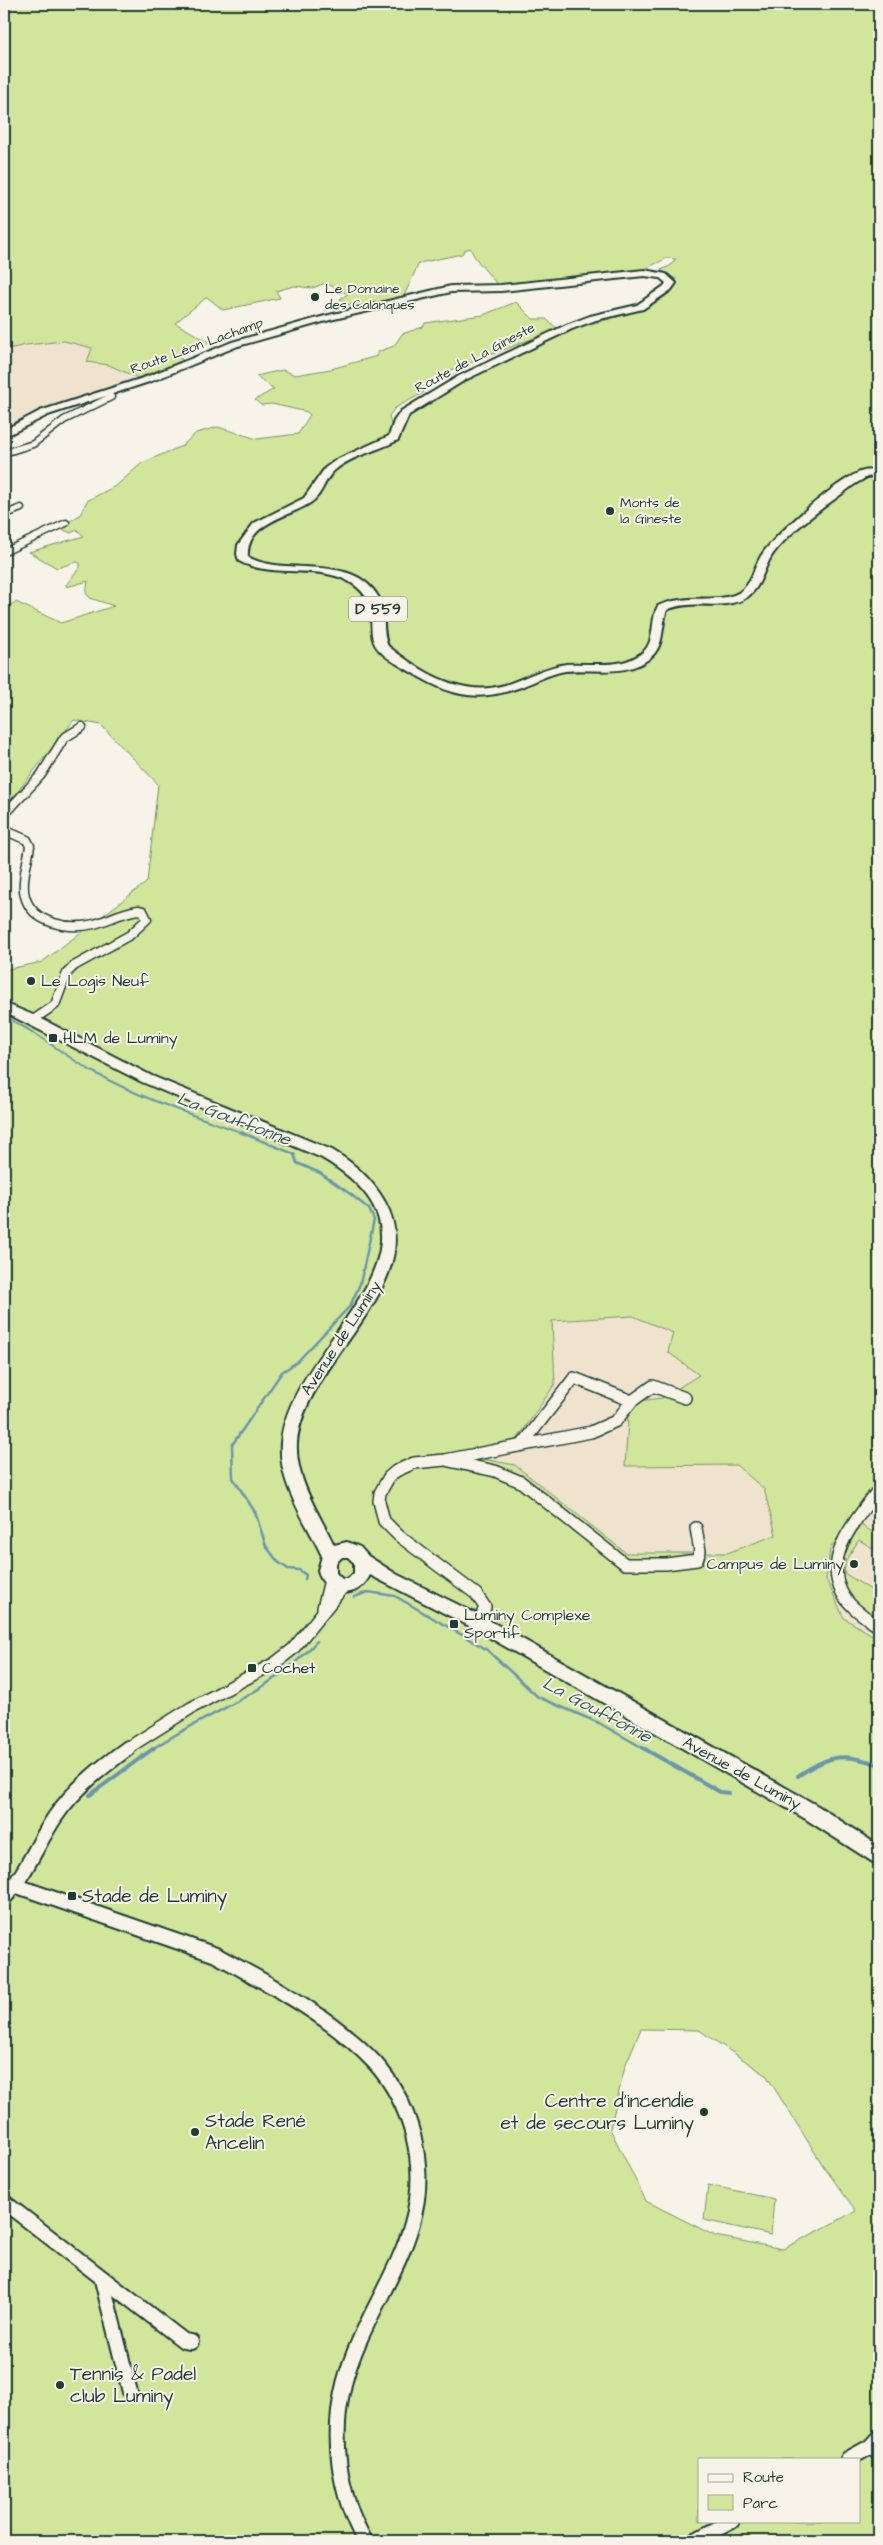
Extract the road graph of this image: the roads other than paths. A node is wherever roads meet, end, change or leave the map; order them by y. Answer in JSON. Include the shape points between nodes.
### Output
{"nodes":[{"id":1,"x":644,"y":273,"type":"joint"},
{"id":2,"x":111,"y":397,"type":"dead end"},
{"id":3,"x":4,"y":434,"type":"edge"},
{"id":4,"x":4,"y":452,"type":"edge"},
{"id":5,"x":879,"y":472,"type":"edge"},
{"id":6,"x":21,"y":508,"type":"dead end"},
{"id":7,"x":4,"y":515,"type":"edge"},
{"id":8,"x":66,"y":523,"type":"dead end"},
{"id":9,"x":4,"y":552,"type":"edge"},
{"id":10,"x":82,"y":727,"type":"dead end"},
{"id":11,"x":4,"y":815,"type":"edge"},
{"id":12,"x":4,"y":830,"type":"edge"},
{"id":13,"x":4,"y":1007,"type":"edge"},
{"id":14,"x":33,"y":1020,"type":"junction"},
{"id":15,"x":684,"y":1398,"type":"dead end"},
{"id":16,"x":632,"y":1402,"type":"junction"},
{"id":17,"x":522,"y":1445,"type":"junction"},
{"id":18,"x":445,"y":1460,"type":"junction"},
{"id":19,"x":879,"y":1489,"type":"edge"},
{"id":20,"x":696,"y":1528,"type":"dead end"},
{"id":21,"x":338,"y":1554,"type":"junction"},
{"id":22,"x":362,"y":1570,"type":"junction"},
{"id":23,"x":337,"y":1583,"type":"junction"},
{"id":24,"x":479,"y":1623,"type":"junction"},
{"id":25,"x":879,"y":1627,"type":"edge"},
{"id":26,"x":879,"y":1858,"type":"edge"},
{"id":27,"x":17,"y":1886,"type":"junction"},
{"id":28,"x":4,"y":1898,"type":"edge"},
{"id":29,"x":4,"y":2202,"type":"edge"},
{"id":30,"x":102,"y":2280,"type":"junction"},
{"id":31,"x":191,"y":2342,"type":"dead end"},
{"id":32,"x":130,"y":2392,"type":"dead end"},
{"id":33,"x":876,"y":2445,"type":"edge"},
{"id":34,"x":850,"y":2458,"type":"edge"},
{"id":35,"x":730,"y":2522,"type":"edge"},
{"id":36,"x":365,"y":2541,"type":"edge"},
{"id":37,"x":694,"y":2541,"type":"edge"}],
"edges":[{"from":1,"to":3,"type":"main road","name":"Route Léon Lachamp","number":"D 559","via":[[502,288],[451,289],[320,320],[235,344],[149,379],[44,413]]},
{"from":1,"to":5,"type":"main road","name":"Route de La Gineste","number":"D 559","via":[[663,276],[670,285],[640,307],[593,318],[559,332],[462,378],[408,411],[399,421],[394,438],[345,459],[326,473],[309,500],[254,527],[244,545],[242,559],[255,566],[317,570],[351,580],[376,601],[378,637],[383,648],[450,689],[483,694],[564,668],[602,669],[638,661],[649,653],[655,643],[662,608],[680,600],[721,600],[746,594],[767,555],[817,508],[860,477]]},
{"from":2,"to":4,"type":"street","via":[[64,420],[33,444]]},
{"from":6,"to":7,"type":"street"},
{"from":8,"to":9,"type":"street"},
{"from":10,"to":11,"type":"street","via":[[64,738],[41,774]]},
{"from":12,"to":14,"type":"street","via":[[27,840],[30,846],[25,896],[43,919],[56,926],[84,926],[138,910],[143,911],[147,920],[130,936],[66,973],[55,1006]]},
{"from":13,"to":14,"type":"street","name":"Avenue de Luminy"},
{"from":14,"to":21,"type":"street","name":"Avenue de Luminy","via":[[147,1079],[327,1154],[359,1176],[380,1203],[388,1235],[383,1271],[302,1396],[288,1441],[294,1481],[322,1533]]},
{"from":15,"to":16,"type":"street","via":[[653,1386]]},
{"from":16,"to":17,"type":"street","via":[[616,1421],[604,1427]]},
{"from":16,"to":17,"type":"street","via":[[574,1378]]},
{"from":17,"to":18,"type":"street"},
{"from":18,"to":20,"type":"street","via":[[508,1474],[625,1564],[697,1560],[700,1551]]},
{"from":18,"to":24,"type":"street","via":[[414,1463],[388,1477],[380,1493],[380,1511],[391,1529],[482,1600],[485,1607]]},
{"from":19,"to":25,"type":"street","via":[[842,1543],[836,1556],[835,1574],[854,1607]]},
{"from":21,"to":22,"type":"street","via":[[354,1553]]},
{"from":21,"to":23,"type":"street","via":[[325,1568]]},
{"from":22,"to":23,"type":"street","via":[[354,1584]]},
{"from":22,"to":24,"type":"street","name":"Avenue de Luminy","via":[[390,1579]]},
{"from":23,"to":27,"type":"street","via":[[293,1649],[275,1663],[140,1739],[89,1779],[50,1821]]},
{"from":24,"to":26,"type":"street","name":"Avenue de Luminy","via":[[812,1812]]},
{"from":27,"to":28,"type":"street"},
{"from":27,"to":36,"type":"street","via":[[216,1955],[240,1968],[346,2038],[375,2064],[410,2123],[418,2156],[418,2205],[407,2237],[353,2354],[339,2399],[337,2449],[347,2498]]},
{"from":29,"to":30,"type":"street"},
{"from":30,"to":31,"type":"street","via":[[184,2342]]},
{"from":30,"to":32,"type":"street"},
{"from":33,"to":34,"type":"street"},
{"from":35,"to":37,"type":"street"}]}
